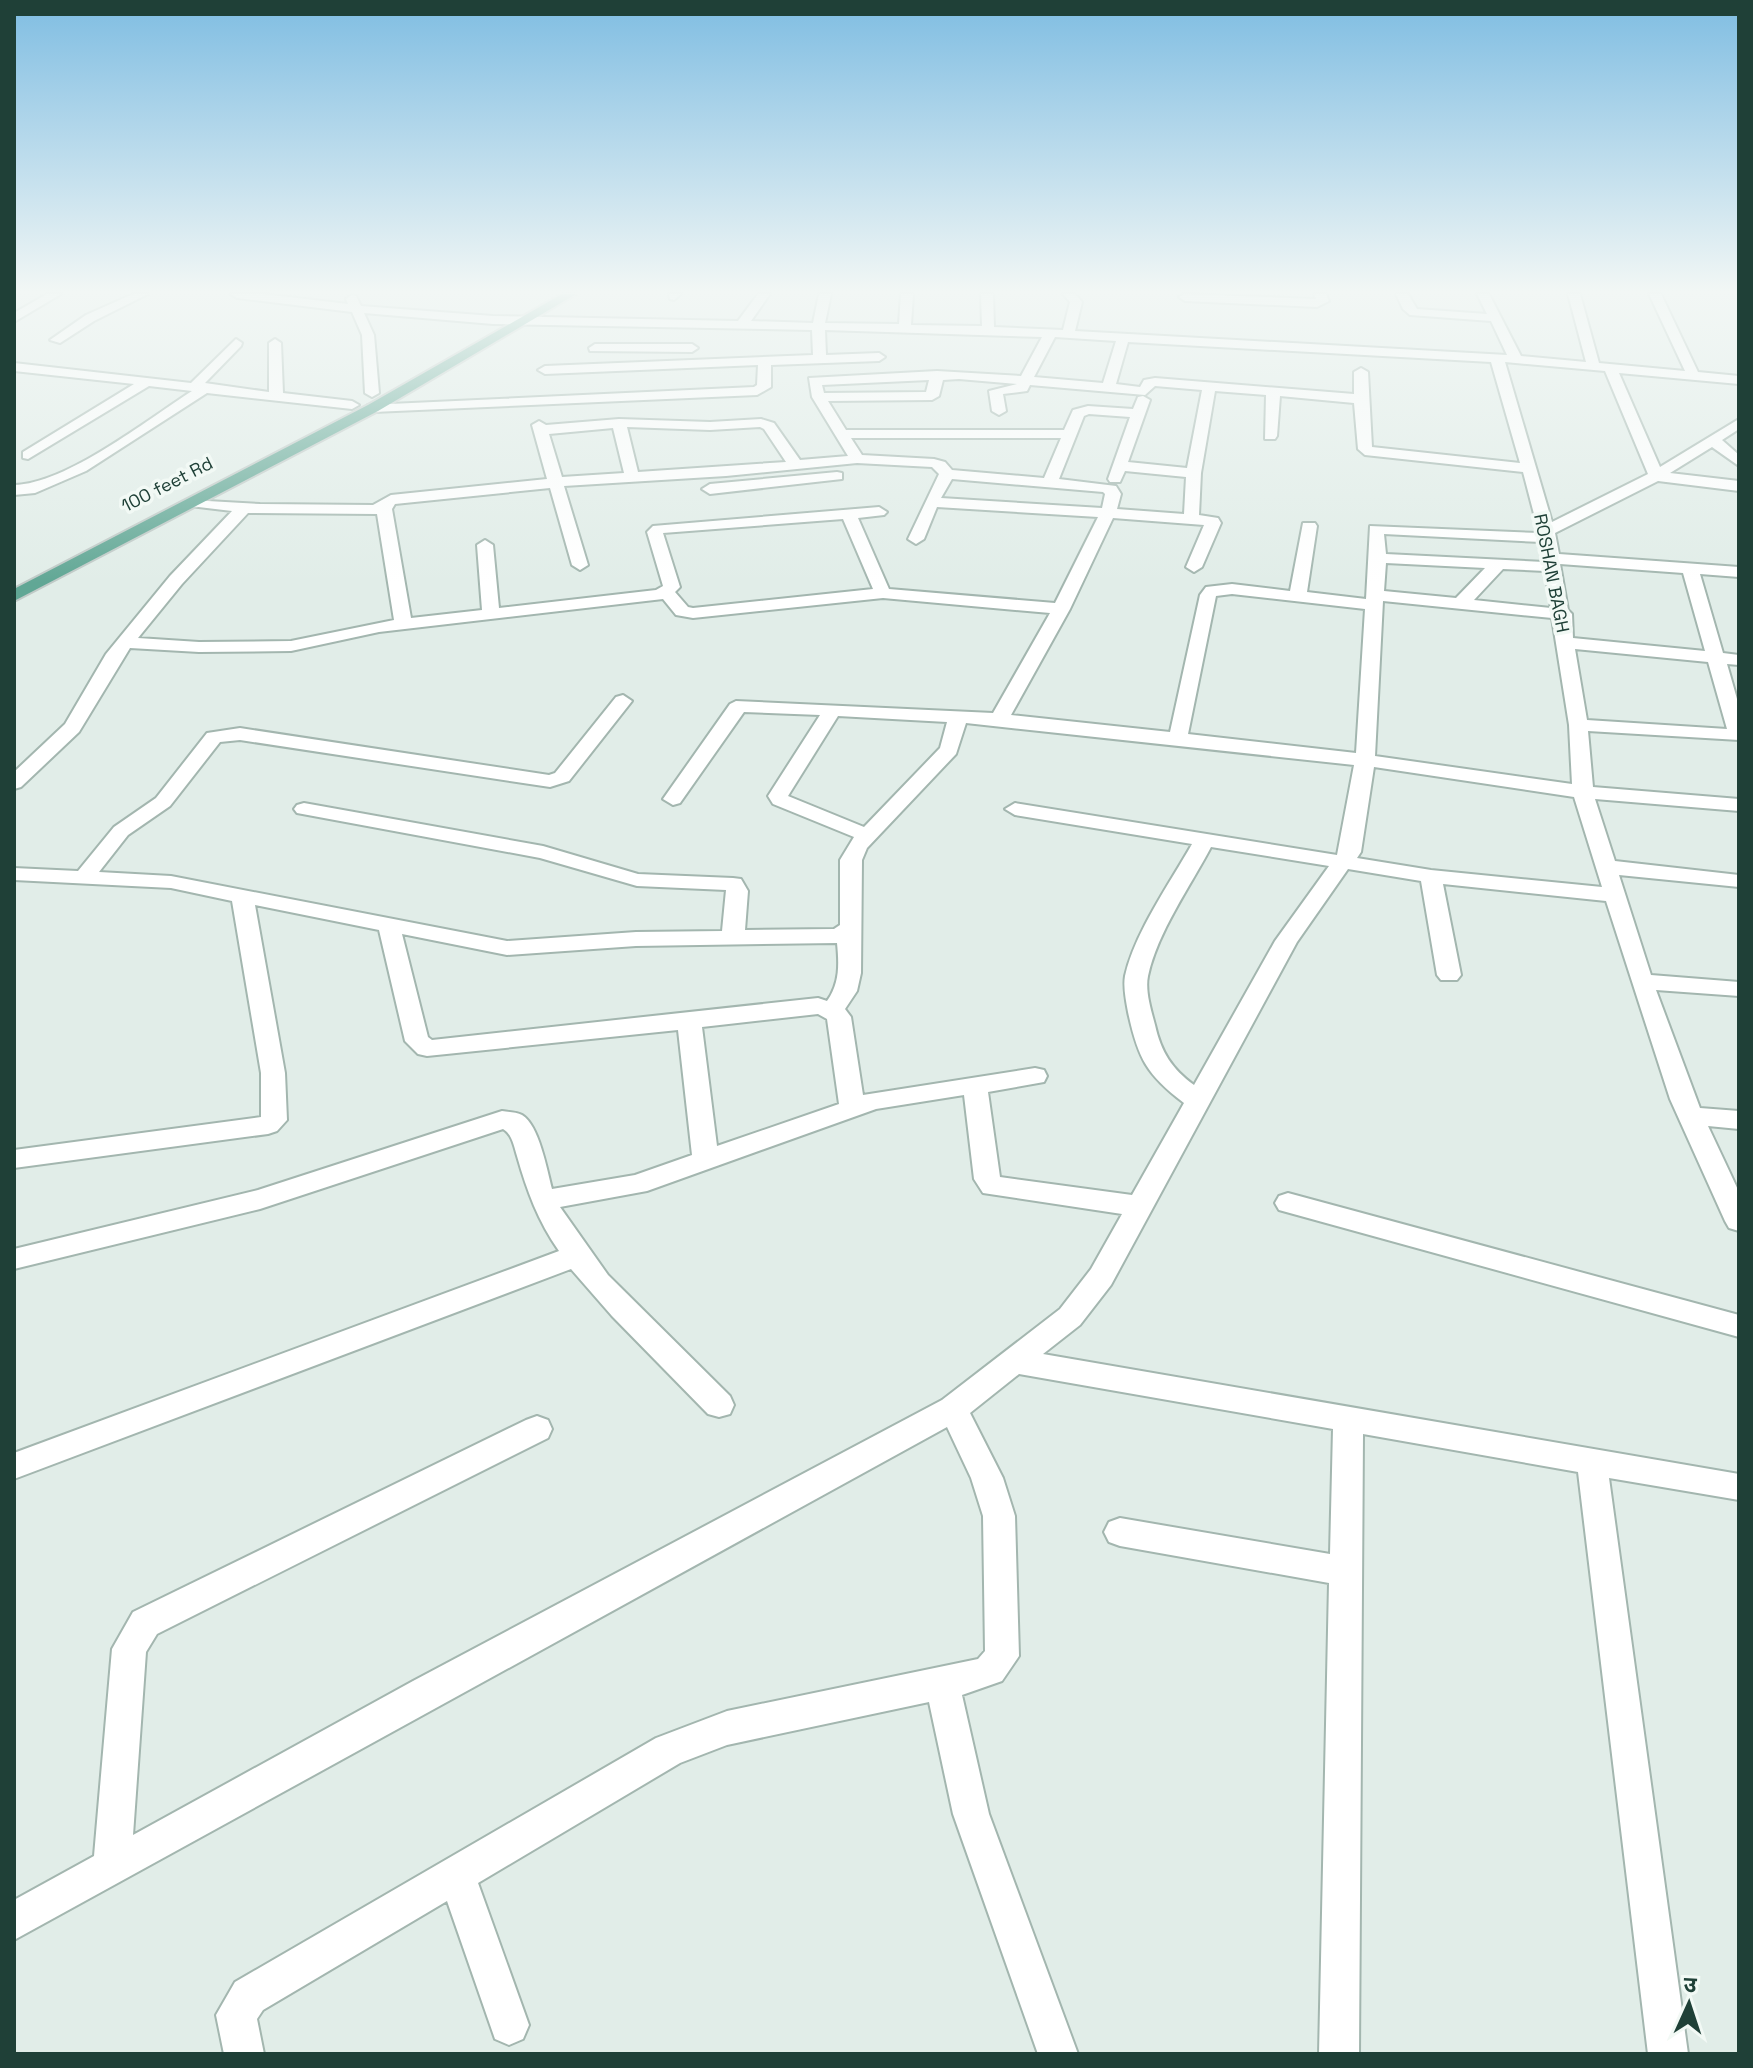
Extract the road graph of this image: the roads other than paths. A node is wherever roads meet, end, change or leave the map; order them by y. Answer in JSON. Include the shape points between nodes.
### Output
{"nodes":[{"id":1,"x":134,"y":391,"type":"edge"},
{"id":2,"x":196,"y":391,"type":"edge"},
{"id":3,"x":234,"y":391,"type":"edge"},
{"id":4,"x":276,"y":391,"type":"edge"},
{"id":5,"x":371,"y":391,"type":"edge"},
{"id":6,"x":388,"y":391,"type":"edge"},
{"id":7,"x":392,"y":391,"type":"edge"},
{"id":8,"x":758,"y":391,"type":"edge"},
{"id":9,"x":816,"y":391,"type":"edge"},
{"id":10,"x":933,"y":391,"type":"edge"},
{"id":11,"x":1002,"y":391,"type":"edge"},
{"id":12,"x":1139,"y":391,"type":"edge"},
{"id":13,"x":1145,"y":391,"type":"joint"},
{"id":14,"x":1208,"y":391,"type":"edge"},
{"id":15,"x":1254,"y":391,"type":"edge"},
{"id":16,"x":1361,"y":391,"type":"edge"},
{"id":17,"x":1506,"y":391,"type":"edge"},
{"id":18,"x":1620,"y":391,"type":"edge"},
{"id":19,"x":1273,"y":392,"type":"junction"},
{"id":20,"x":276,"y":395,"type":"junction"},
{"id":21,"x":819,"y":397,"type":"junction"},
{"id":22,"x":1361,"y":399,"type":"junction"},
{"id":23,"x":372,"y":401,"type":"junction"},
{"id":24,"x":352,"y":405,"type":"junction"},
{"id":25,"x":999,"y":411,"type":"dead end"},
{"id":26,"x":1138,"y":413,"type":"junction"},
{"id":27,"x":619,"y":423,"type":"junction"},
{"id":28,"x":1739,"y":423,"type":"edge"},
{"id":29,"x":844,"y":434,"type":"junction"},
{"id":30,"x":1070,"y":434,"type":"junction"},
{"id":31,"x":1270,"y":436,"type":"dead end"},
{"id":32,"x":1713,"y":440,"type":"junction"},
{"id":33,"x":1739,"y":462,"type":"edge"},
{"id":34,"x":795,"y":464,"type":"junction"},
{"id":35,"x":21,"y":465,"type":"edge"},
{"id":36,"x":861,"y":466,"type":"junction"},
{"id":37,"x":1120,"y":466,"type":"junction"},
{"id":38,"x":1527,"y":468,"type":"junction"},
{"id":39,"x":1194,"y":473,"type":"junction"},
{"id":40,"x":947,"y":474,"type":"junction"},
{"id":41,"x":632,"y":476,"type":"junction"},
{"id":42,"x":1656,"y":476,"type":"junction"},
{"id":43,"x":556,"y":482,"type":"junction"},
{"id":44,"x":1050,"y":482,"type":"junction"},
{"id":45,"x":1739,"y":486,"type":"edge"},
{"id":46,"x":1111,"y":489,"type":"junction"},
{"id":47,"x":14,"y":490,"type":"edge"},
{"id":48,"x":703,"y":500,"type":"junction"},
{"id":49,"x":931,"y":502,"type":"junction"},
{"id":50,"x":195,"y":503,"type":"junction"},
{"id":51,"x":244,"y":508,"type":"junction"},
{"id":52,"x":384,"y":509,"type":"junction"},
{"id":53,"x":879,"y":512,"type":"dead end"},
{"id":54,"x":1108,"y":513,"type":"junction"},
{"id":55,"x":849,"y":515,"type":"junction"},
{"id":56,"x":1191,"y":519,"type":"junction"},
{"id":57,"x":1309,"y":526,"type":"dead end"},
{"id":58,"x":1548,"y":535,"type":"junction"},
{"id":59,"x":916,"y":539,"type":"dead end"},
{"id":60,"x":485,"y":545,"type":"dead end"},
{"id":61,"x":1378,"y":558,"type":"junction"},
{"id":62,"x":1553,"y":563,"type":"junction"},
{"id":63,"x":1499,"y":564,"type":"junction"},
{"id":64,"x":580,"y":565,"type":"dead end"},
{"id":65,"x":1194,"y":567,"type":"dead end"},
{"id":66,"x":1690,"y":569,"type":"junction"},
{"id":67,"x":1739,"y":572,"type":"edge"},
{"id":68,"x":14,"y":580,"type":"edge"},
{"id":69,"x":667,"y":593,"type":"junction"},
{"id":70,"x":883,"y":593,"type":"junction"},
{"id":71,"x":14,"y":596,"type":"edge"},
{"id":72,"x":1298,"y":596,"type":"junction"},
{"id":73,"x":1374,"y":600,"type":"junction"},
{"id":74,"x":1460,"y":604,"type":"junction"},
{"id":75,"x":1061,"y":609,"type":"junction"},
{"id":76,"x":1563,"y":614,"type":"junction"},
{"id":77,"x":491,"y":616,"type":"junction"},
{"id":78,"x":403,"y":624,"type":"junction"},
{"id":79,"x":125,"y":642,"type":"junction"},
{"id":80,"x":1565,"y":643,"type":"junction"},
{"id":81,"x":1717,"y":659,"type":"junction"},
{"id":82,"x":1739,"y":660,"type":"edge"},
{"id":83,"x":623,"y":701,"type":"dead end"},
{"id":84,"x":833,"y":709,"type":"junction"},
{"id":85,"x":958,"y":717,"type":"junction"},
{"id":86,"x":999,"y":719,"type":"junction"},
{"id":87,"x":1578,"y":725,"type":"junction"},
{"id":88,"x":1738,"y":735,"type":"edge"},
{"id":89,"x":1178,"y":738,"type":"junction"},
{"id":90,"x":1365,"y":760,"type":"junction"},
{"id":91,"x":14,"y":783,"type":"edge"},
{"id":92,"x":1583,"y":792,"type":"junction"},
{"id":93,"x":673,"y":799,"type":"dead end"},
{"id":94,"x":1739,"y":805,"type":"edge"},
{"id":95,"x":304,"y":809,"type":"dead end"},
{"id":96,"x":1015,"y":809,"type":"dead end"},
{"id":97,"x":866,"y":835,"type":"junction"},
{"id":98,"x":1204,"y":841,"type":"junction"},
{"id":99,"x":1343,"y":863,"type":"junction"},
{"id":100,"x":1607,"y":867,"type":"junction"},
{"id":101,"x":14,"y":874,"type":"edge"},
{"id":102,"x":1431,"y":876,"type":"junction"},
{"id":103,"x":84,"y":877,"type":"junction"},
{"id":104,"x":1739,"y":881,"type":"edge"},
{"id":105,"x":242,"y":895,"type":"junction"},
{"id":106,"x":1615,"y":895,"type":"junction"},
{"id":107,"x":389,"y":925,"type":"junction"},
{"id":108,"x":848,"y":930,"type":"junction"},
{"id":109,"x":733,"y":937,"type":"junction"},
{"id":110,"x":1449,"y":975,"type":"dead end"},
{"id":111,"x":1642,"y":982,"type":"junction"},
{"id":112,"x":1739,"y":989,"type":"edge"},
{"id":113,"x":832,"y":1010,"type":"junction"},
{"id":114,"x":689,"y":1021,"type":"junction"},
{"id":115,"x":1035,"y":1076,"type":"dead end"},
{"id":116,"x":975,"y":1086,"type":"junction"},
{"id":117,"x":1198,"y":1101,"type":"junction"},
{"id":118,"x":852,"y":1108,"type":"junction"},
{"id":119,"x":1690,"y":1116,"type":"junction"},
{"id":120,"x":1739,"y":1120,"type":"edge"},
{"id":121,"x":14,"y":1159,"type":"edge"},
{"id":122,"x":706,"y":1160,"type":"junction"},
{"id":123,"x":543,"y":1200,"type":"junction"},
{"id":124,"x":1288,"y":1203,"type":"dead end"},
{"id":125,"x":1138,"y":1206,"type":"junction"},
{"id":126,"x":1739,"y":1221,"type":"edge"},
{"id":127,"x":575,"y":1256,"type":"junction"},
{"id":128,"x":14,"y":1259,"type":"edge"},
{"id":129,"x":1739,"y":1326,"type":"edge"},
{"id":130,"x":1014,"y":1361,"type":"junction"},
{"id":131,"x":719,"y":1405,"type":"dead end"},
{"id":132,"x":953,"y":1409,"type":"junction"},
{"id":133,"x":1348,"y":1418,"type":"junction"},
{"id":134,"x":537,"y":1429,"type":"dead end"},
{"id":135,"x":1592,"y":1463,"type":"junction"},
{"id":136,"x":14,"y":1466,"type":"edge"},
{"id":137,"x":1739,"y":1487,"type":"edge"},
{"id":138,"x":1120,"y":1532,"type":"dead end"},
{"id":139,"x":1344,"y":1571,"type":"junction"},
{"id":140,"x":942,"y":1682,"type":"junction"},
{"id":141,"x":112,"y":1868,"type":"junction"},
{"id":142,"x":456,"y":1874,"type":"junction"},
{"id":143,"x":14,"y":1921,"type":"edge"},
{"id":144,"x":509,"y":2025,"type":"dead end"},
{"id":145,"x":244,"y":2054,"type":"edge"},
{"id":146,"x":1058,"y":2054,"type":"edge"},
{"id":147,"x":1339,"y":2054,"type":"edge"},
{"id":148,"x":1668,"y":2054,"type":"edge"}],
"edges":[{"from":1,"to":35,"type":"street"},
{"from":2,"to":47,"type":"street","via":[[67,475],[33,491]]},
{"from":3,"to":20,"type":"street"},
{"from":4,"to":20,"type":"street"},
{"from":5,"to":23,"type":"street"},
{"from":6,"to":23,"type":"main road","name":"100 feet Rd"},
{"from":7,"to":23,"type":"main road"},
{"from":8,"to":23,"type":"street"},
{"from":9,"to":21,"type":"street"},
{"from":10,"to":21,"type":"street","via":[[932,396]]},
{"from":11,"to":25,"type":"street","via":[[996,391]]},
{"from":12,"to":13,"type":"street"},
{"from":13,"to":26,"type":"street"},
{"from":14,"to":39,"type":"street"},
{"from":15,"to":19,"type":"street"},
{"from":16,"to":22,"type":"street"},
{"from":17,"to":38,"type":"street","name":"ROSHAN BAGH"},
{"from":18,"to":42,"type":"street"},
{"from":19,"to":22,"type":"street"},
{"from":19,"to":31,"type":"street"},
{"from":20,"to":24,"type":"street"},
{"from":21,"to":29,"type":"street"},
{"from":22,"to":38,"type":"street","via":[[1365,449],[1370,452]]},
{"from":23,"to":24,"type":"main road","name":"100 feet Rd"},
{"from":23,"to":50,"type":"main road"},
{"from":24,"to":68,"type":"main road","name":"100 feet Rd"},
{"from":26,"to":30,"type":"street","via":[[1082,411]]},
{"from":26,"to":37,"type":"street"},
{"from":27,"to":34,"type":"street","via":[[766,424]]},
{"from":27,"to":41,"type":"street"},
{"from":27,"to":43,"type":"street","via":[[540,428]]},
{"from":28,"to":32,"type":"street"},
{"from":29,"to":30,"type":"street"},
{"from":29,"to":36,"type":"street"},
{"from":30,"to":44,"type":"street"},
{"from":32,"to":33,"type":"street"},
{"from":32,"to":42,"type":"street"},
{"from":34,"to":36,"type":"street"},
{"from":34,"to":48,"type":"street"},
{"from":36,"to":40,"type":"street","via":[[934,463]]},
{"from":36,"to":48,"type":"street"},
{"from":37,"to":39,"type":"street"},
{"from":37,"to":46,"type":"street"},
{"from":38,"to":58,"type":"street","name":"ROSHAN BAGH"},
{"from":39,"to":56,"type":"street"},
{"from":40,"to":44,"type":"street"},
{"from":40,"to":49,"type":"street"},
{"from":41,"to":43,"type":"street"},
{"from":41,"to":48,"type":"street"},
{"from":42,"to":45,"type":"street"},
{"from":42,"to":58,"type":"street"},
{"from":43,"to":52,"type":"street","via":[[391,500]]},
{"from":43,"to":64,"type":"street"},
{"from":44,"to":46,"type":"street"},
{"from":46,"to":54,"type":"street"},
{"from":48,"to":55,"type":"street"},
{"from":48,"to":69,"type":"street","via":[[655,530],[672,587]]},
{"from":49,"to":54,"type":"street"},
{"from":49,"to":59,"type":"street"},
{"from":50,"to":51,"type":"street"},
{"from":50,"to":71,"type":"main road"},
{"from":51,"to":52,"type":"street"},
{"from":51,"to":79,"type":"street"},
{"from":52,"to":78,"type":"street"},
{"from":53,"to":55,"type":"street"},
{"from":54,"to":56,"type":"street"},
{"from":54,"to":75,"type":"street"},
{"from":55,"to":70,"type":"street"},
{"from":56,"to":65,"type":"street","via":[[1213,523]]},
{"from":57,"to":72,"type":"street"},
{"from":58,"to":61,"type":"street","via":[[1378,528]]},
{"from":58,"to":62,"type":"street","name":"ROSHAN BAGH"},
{"from":60,"to":77,"type":"street"},
{"from":61,"to":63,"type":"street"},
{"from":61,"to":73,"type":"street"},
{"from":62,"to":63,"type":"street"},
{"from":62,"to":66,"type":"street"},
{"from":62,"to":76,"type":"street","name":"ROSHAN BAGH"},
{"from":63,"to":74,"type":"street"},
{"from":66,"to":67,"type":"street"},
{"from":66,"to":81,"type":"street"},
{"from":69,"to":70,"type":"street","via":[[682,611],[693,613]]},
{"from":69,"to":77,"type":"street"},
{"from":70,"to":75,"type":"street"},
{"from":72,"to":73,"type":"street"},
{"from":72,"to":89,"type":"street","via":[[1210,592]]},
{"from":73,"to":74,"type":"street"},
{"from":73,"to":90,"type":"street"},
{"from":74,"to":76,"type":"street"},
{"from":75,"to":86,"type":"street"},
{"from":76,"to":80,"type":"street","name":"ROSHAN BAGH"},
{"from":77,"to":78,"type":"street"},
{"from":78,"to":79,"type":"street","via":[[291,646]]},
{"from":79,"to":91,"type":"street","via":[[72,728]]},
{"from":80,"to":81,"type":"street"},
{"from":80,"to":87,"type":"street","name":"ROSHAN BAGH"},
{"from":81,"to":82,"type":"street"},
{"from":81,"to":88,"type":"street"},
{"from":83,"to":103,"type":"street","via":[[567,772],[550,781],[240,734],[214,737],[163,802],[121,831]]},
{"from":84,"to":85,"type":"street"},
{"from":84,"to":93,"type":"street","via":[[740,706]]},
{"from":84,"to":97,"type":"street","via":[[778,796]]},
{"from":85,"to":86,"type":"street"},
{"from":85,"to":97,"type":"street","via":[[949,750]]},
{"from":86,"to":89,"type":"street"},
{"from":87,"to":88,"type":"street"},
{"from":87,"to":92,"type":"street","name":"ROSHAN BAGH"},
{"from":89,"to":90,"type":"street"},
{"from":90,"to":92,"type":"street"},
{"from":90,"to":99,"type":"street","via":[[1350,852]]},
{"from":92,"to":94,"type":"street"},
{"from":92,"to":100,"type":"street","name":"ROSHAN BAGH"},
{"from":95,"to":109,"type":"street","via":[[543,852],[637,880],[733,884]]},
{"from":96,"to":98,"type":"street"},
{"from":97,"to":108,"type":"street","via":[[851,860]]},
{"from":98,"to":99,"type":"street"},
{"from":98,"to":117,"type":"street","via":[[1146,948],[1136,978],[1148,1050],[1169,1079]]},
{"from":99,"to":102,"type":"street"},
{"from":99,"to":117,"type":"street","via":[[1286,941]]},
{"from":100,"to":104,"type":"street"},
{"from":100,"to":106,"type":"street","name":"ROSHAN BAGH"},
{"from":101,"to":103,"type":"street"},
{"from":102,"to":106,"type":"street"},
{"from":102,"to":110,"type":"street"},
{"from":103,"to":105,"type":"street","via":[[171,882]]},
{"from":105,"to":107,"type":"street"},
{"from":105,"to":121,"type":"street","via":[[273,1073],[274,1120],[268,1125]]},
{"from":106,"to":111,"type":"street","name":"ROSHAN BAGH"},
{"from":107,"to":109,"type":"street","via":[[517,949]]},
{"from":107,"to":114,"type":"street","via":[[417,1041],[427,1048]]},
{"from":108,"to":109,"type":"street","via":[[836,936]]},
{"from":108,"to":113,"type":"street","via":[[850,983]]},
{"from":111,"to":112,"type":"street"},
{"from":111,"to":119,"type":"street","name":"ROSHAN BAGH"},
{"from":113,"to":114,"type":"street","via":[[818,1006]]},
{"from":113,"to":118,"type":"street","via":[[839,1017]]},
{"from":114,"to":122,"type":"street"},
{"from":115,"to":116,"type":"street"},
{"from":116,"to":118,"type":"street","via":[[899,1095]]},
{"from":116,"to":125,"type":"street","via":[[987,1179],[995,1188]]},
{"from":117,"to":125,"type":"street"},
{"from":118,"to":122,"type":"street"},
{"from":119,"to":120,"type":"street"},
{"from":119,"to":126,"type":"street","name":"ROSHAN BAGH"},
{"from":122,"to":123,"type":"street","via":[[638,1184]]},
{"from":123,"to":127,"type":"street"},
{"from":123,"to":128,"type":"street","via":[[517,1124],[502,1120],[283,1193]]},
{"from":124,"to":129,"type":"street"},
{"from":125,"to":130,"type":"street","via":[[1085,1301]]},
{"from":127,"to":131,"type":"street"},
{"from":127,"to":136,"type":"street"},
{"from":130,"to":132,"type":"street"},
{"from":130,"to":133,"type":"street"},
{"from":132,"to":140,"type":"street","via":[[999,1516],[1002,1656],[990,1670]]},
{"from":132,"to":141,"type":"street"},
{"from":133,"to":135,"type":"street"},
{"from":133,"to":139,"type":"street"},
{"from":134,"to":141,"type":"street","via":[[145,1623],[129,1649]]},
{"from":135,"to":137,"type":"street"},
{"from":135,"to":148,"type":"street"},
{"from":138,"to":139,"type":"street"},
{"from":139,"to":147,"type":"street"},
{"from":140,"to":142,"type":"street","via":[[698,1738]]},
{"from":140,"to":146,"type":"street","via":[[971,1814]]},
{"from":141,"to":143,"type":"street"},
{"from":142,"to":144,"type":"street"},
{"from":142,"to":145,"type":"street","via":[[249,1996],[236,2015]]}]}
